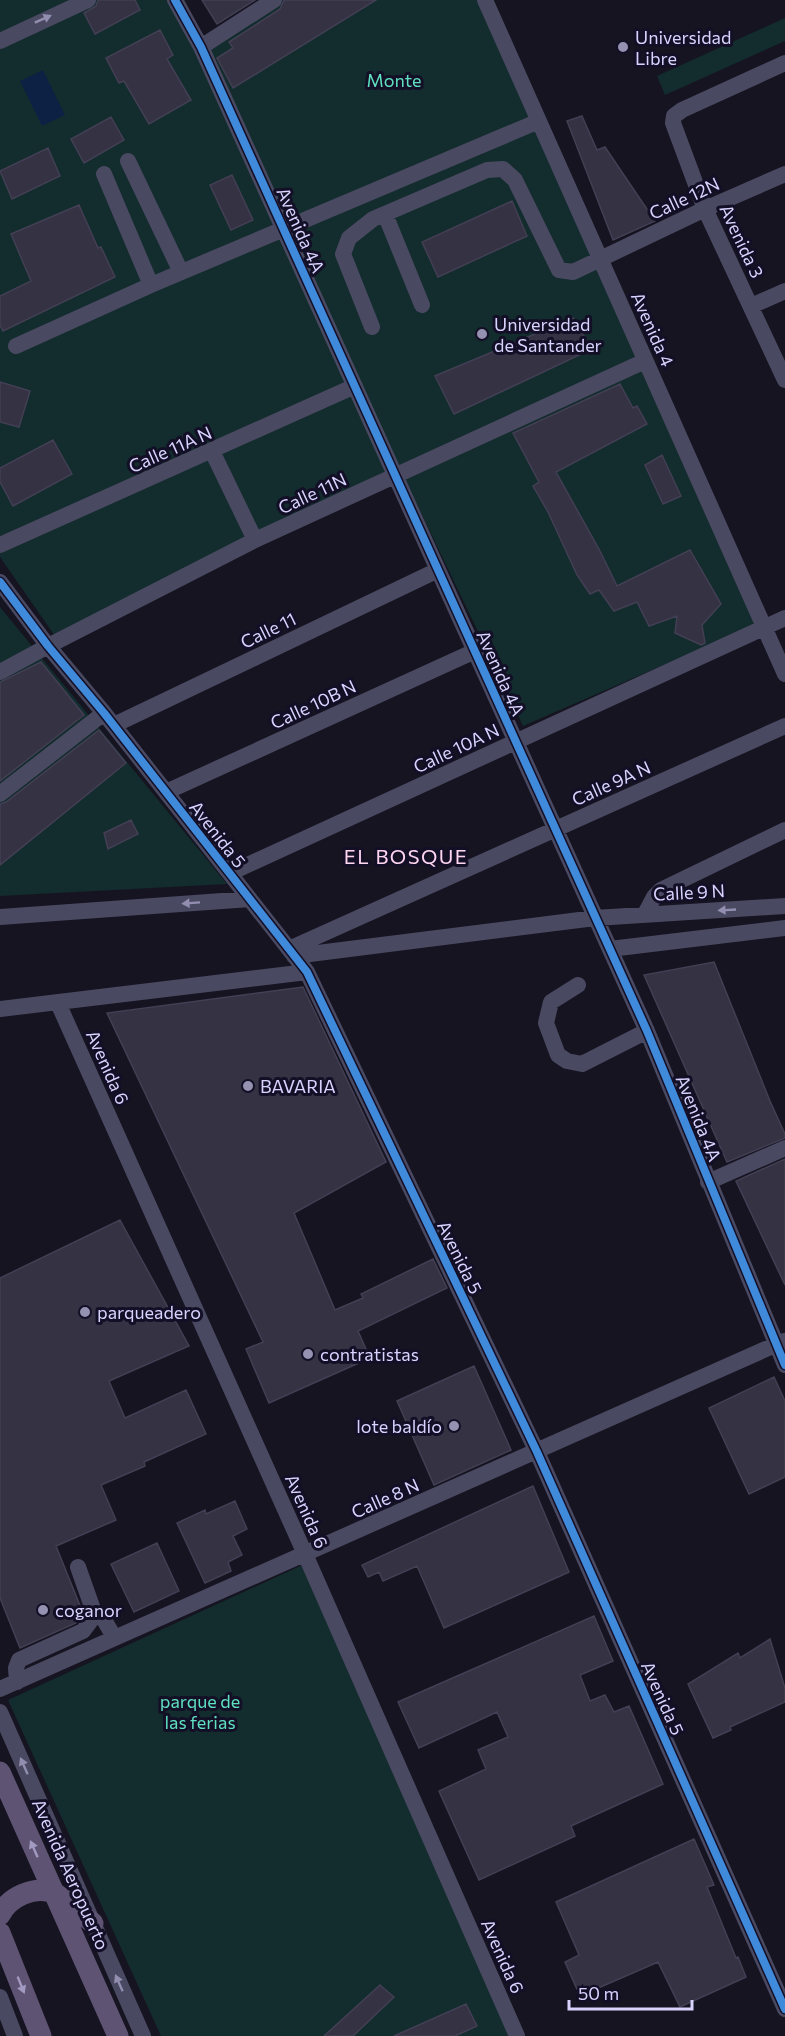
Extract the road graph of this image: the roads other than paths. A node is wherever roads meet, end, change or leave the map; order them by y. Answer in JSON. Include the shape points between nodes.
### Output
{"nodes":[{"id":1,"x":88,"y":0,"type":"edge"},
{"id":2,"x":175,"y":0,"type":"edge"},
{"id":3,"x":274,"y":0,"type":"edge"},
{"id":4,"x":490,"y":3,"type":"edge"},
{"id":5,"x":0,"y":41,"type":"edge"},
{"id":6,"x":201,"y":47,"type":"junction"},
{"id":7,"x":785,"y":63,"type":"edge"},
{"id":8,"x":539,"y":121,"type":"junction"},
{"id":9,"x":128,"y":161,"type":"dead end"},
{"id":10,"x":104,"y":174,"type":"dead end"},
{"id":11,"x":785,"y":174,"type":"edge"},
{"id":12,"x":705,"y":209,"type":"junction"},
{"id":13,"x":385,"y":214,"type":"junction"},
{"id":14,"x":284,"y":229,"type":"junction"},
{"id":15,"x":600,"y":260,"type":"junction"},
{"id":16,"x":181,"y":272,"type":"junction"},
{"id":17,"x":151,"y":285,"type":"junction"},
{"id":18,"x":785,"y":291,"type":"edge"},
{"id":19,"x":422,"y":305,"type":"dead end"},
{"id":20,"x":751,"y":306,"type":"junction"},
{"id":21,"x":372,"y":327,"type":"dead end"},
{"id":22,"x":16,"y":346,"type":"dead end"},
{"id":23,"x":645,"y":361,"type":"junction"},
{"id":24,"x":785,"y":380,"type":"edge"},
{"id":25,"x":355,"y":386,"type":"junction"},
{"id":26,"x":212,"y":451,"type":"junction"},
{"id":27,"x":395,"y":476,"type":"junction"},
{"id":28,"x":255,"y":540,"type":"junction"},
{"id":29,"x":0,"y":545,"type":"edge"},
{"id":30,"x":438,"y":570,"type":"junction"},
{"id":31,"x":0,"y":582,"type":"edge"},
{"id":32,"x":785,"y":618,"type":"edge"},
{"id":33,"x":764,"y":627,"type":"junction"},
{"id":34,"x":48,"y":646,"type":"junction"},
{"id":35,"x":475,"y":651,"type":"junction"},
{"id":36,"x":0,"y":672,"type":"edge"},
{"id":37,"x":785,"y":674,"type":"edge"},
{"id":38,"x":109,"y":719,"type":"junction"},
{"id":39,"x":785,"y":726,"type":"edge"},
{"id":40,"x":516,"y":742,"type":"junction"},
{"id":41,"x":166,"y":792,"type":"junction"},
{"id":42,"x":0,"y":794,"type":"edge"},
{"id":43,"x":555,"y":829,"type":"junction"},
{"id":44,"x":785,"y":830,"type":"edge"},
{"id":45,"x":230,"y":873,"type":"junction"},
{"id":46,"x":250,"y":899,"type":"junction"},
{"id":47,"x":785,"y":906,"type":"edge"},
{"id":48,"x":645,"y":914,"type":"junction"},
{"id":49,"x":0,"y":917,"type":"edge"},
{"id":50,"x":595,"y":918,"type":"junction"},
{"id":51,"x":785,"y":928,"type":"edge"},
{"id":52,"x":610,"y":949,"type":"junction"},
{"id":53,"x":291,"y":952,"type":"junction"},
{"id":54,"x":307,"y":972,"type":"junction"},
{"id":55,"x":578,"y":985,"type":"dead end"},
{"id":56,"x":58,"y":1003,"type":"junction"},
{"id":57,"x":0,"y":1009,"type":"edge"},
{"id":58,"x":647,"y":1031,"type":"junction"},
{"id":59,"x":785,"y":1148,"type":"edge"},
{"id":60,"x":708,"y":1182,"type":"junction"},
{"id":61,"x":780,"y":1343,"type":"edge"},
{"id":62,"x":785,"y":1365,"type":"edge"},
{"id":63,"x":537,"y":1452,"type":"junction"},
{"id":64,"x":305,"y":1554,"type":"junction"},
{"id":65,"x":78,"y":1567,"type":"dead end"},
{"id":66,"x":96,"y":1615,"type":"junction"},
{"id":67,"x":114,"y":1637,"type":"junction"},
{"id":68,"x":17,"y":1682,"type":"junction"},
{"id":69,"x":0,"y":1689,"type":"edge"},
{"id":70,"x":0,"y":1712,"type":"edge"},
{"id":71,"x":0,"y":1773,"type":"edge"},
{"id":72,"x":54,"y":1893,"type":"junction"},
{"id":73,"x":0,"y":1915,"type":"edge"},
{"id":74,"x":93,"y":1923,"type":"junction"},
{"id":75,"x":0,"y":1933,"type":"edge"},
{"id":76,"x":0,"y":1997,"type":"edge"},
{"id":77,"x":785,"y":2009,"type":"edge"},
{"id":78,"x":15,"y":2036,"type":"edge"},
{"id":79,"x":41,"y":2036,"type":"edge"},
{"id":80,"x":118,"y":2036,"type":"edge"},
{"id":81,"x":143,"y":2036,"type":"edge"},
{"id":82,"x":516,"y":2036,"type":"edge"}],
"edges":[{"from":5,"to":1,"type":"street","one_way":true},
{"from":2,"to":6,"type":"street","name":"Avenida 4A"},
{"from":3,"to":6,"type":"street"},
{"from":4,"to":8,"type":"street","name":"Avenida 4"},
{"from":6,"to":14,"type":"street","name":"Avenida 4A"},
{"from":7,"to":12,"type":"street","name":"Avenida 3","via":[[674,116],[675,130]]},
{"from":8,"to":14,"type":"street"},
{"from":8,"to":15,"type":"street","name":"Avenida 4"},
{"from":9,"to":16,"type":"street"},
{"from":10,"to":17,"type":"street"},
{"from":11,"to":12,"type":"street","name":"Calle 12N"},
{"from":12,"to":15,"type":"street","name":"Calle 12N"},
{"from":12,"to":20,"type":"street","name":"Avenida 3"},
{"from":13,"to":15,"type":"street","name":"Calle 12N","via":[[487,170],[503,169],[515,180],[559,270],[573,272]]},
{"from":13,"to":19,"type":"street"},
{"from":13,"to":21,"type":"street","via":[[349,237],[343,254]]},
{"from":14,"to":16,"type":"street"},
{"from":14,"to":25,"type":"street","name":"Avenida 4A"},
{"from":15,"to":23,"type":"street","name":"Avenida 4"},
{"from":16,"to":17,"type":"street"},
{"from":17,"to":22,"type":"street"},
{"from":18,"to":20,"type":"street"},
{"from":20,"to":24,"type":"street","name":"Avenida 3"},
{"from":23,"to":27,"type":"street","name":"Calle 11N"},
{"from":23,"to":33,"type":"street","name":"Avenida 4"},
{"from":25,"to":26,"type":"street","name":"Calle 11A N"},
{"from":25,"to":27,"type":"street","name":"Avenida 4A"},
{"from":26,"to":28,"type":"street"},
{"from":26,"to":29,"type":"street","name":"Calle 11A N"},
{"from":27,"to":28,"type":"street","name":"Calle 11N"},
{"from":27,"to":30,"type":"street","name":"Avenida 4A"},
{"from":28,"to":34,"type":"street","name":"Calle 11N"},
{"from":30,"to":35,"type":"street","name":"Avenida 4A"},
{"from":30,"to":38,"type":"street","name":"Calle 11"},
{"from":31,"to":34,"type":"street","name":"Avenida 5"},
{"from":32,"to":33,"type":"street","name":"Calle 10A N"},
{"from":33,"to":37,"type":"street","name":"Avenida 4"},
{"from":33,"to":40,"type":"street","name":"Calle 10A N"},
{"from":34,"to":36,"type":"street","name":"Calle 11N"},
{"from":34,"to":38,"type":"street","name":"Avenida 5"},
{"from":35,"to":40,"type":"street","name":"Avenida 4A"},
{"from":35,"to":41,"type":"street","name":"Calle 10B N"},
{"from":38,"to":41,"type":"street","name":"Avenida 5"},
{"from":38,"to":42,"type":"street","name":"Calle 11"},
{"from":39,"to":43,"type":"street","name":"Calle 9A N"},
{"from":40,"to":43,"type":"street","name":"Avenida 4A"},
{"from":40,"to":45,"type":"street","name":"Calle 10A N"},
{"from":41,"to":45,"type":"street","name":"Avenida 5"},
{"from":43,"to":50,"type":"street","name":"Avenida 4A"},
{"from":43,"to":53,"type":"street","name":"Calle 9A N"},
{"from":44,"to":48,"type":"street","via":[[661,890]]},
{"from":45,"to":46,"type":"street","name":"Avenida 5"},
{"from":46,"to":49,"type":"street","one_way":true},
{"from":46,"to":53,"type":"street","name":"Avenida 5"},
{"from":47,"to":48,"type":"street","name":"Calle 9 N","one_way":true},
{"from":48,"to":50,"type":"street","name":"Calle 9 N"},
{"from":50,"to":52,"type":"street","name":"Avenida 4A"},
{"from":50,"to":53,"type":"street","name":"Calle 9 N"},
{"from":51,"to":52,"type":"street"},
{"from":52,"to":58,"type":"street","name":"Avenida 4A"},
{"from":53,"to":54,"type":"street","name":"Avenida 5"},
{"from":54,"to":56,"type":"street"},
{"from":54,"to":63,"type":"street","name":"Avenida 5"},
{"from":55,"to":58,"type":"street","via":[[551,1002],[546,1023],[558,1055],[567,1061],[582,1064]]},
{"from":56,"to":57,"type":"street"},
{"from":56,"to":64,"type":"street","name":"Avenida 6"},
{"from":58,"to":60,"type":"street","name":"Avenida 4A"},
{"from":59,"to":60,"type":"street"},
{"from":60,"to":61,"type":"street","name":"Avenida 4A"},
{"from":61,"to":62,"type":"street","name":"Avenida 4A"},
{"from":61,"to":63,"type":"street","name":"Calle 8 N"},
{"from":63,"to":64,"type":"street","name":"Calle 8 N"},
{"from":63,"to":77,"type":"street","name":"Avenida 5"},
{"from":64,"to":67,"type":"street","name":"Calle 8 N"},
{"from":64,"to":82,"type":"street","name":"Avenida 6"},
{"from":65,"to":66,"type":"street"},
{"from":66,"to":67,"type":"street","via":[[103,1618]]},
{"from":66,"to":68,"type":"street","via":[[83,1631],[19,1660]]},
{"from":67,"to":68,"type":"street","name":"Calle 8 N"},
{"from":68,"to":69,"type":"street","name":"Calle 8 N"},
{"from":74,"to":70,"type":"street","name":"Avenida Aeropuerto","one_way":true},
{"from":72,"to":71,"type":"main road","name":"Avenida Aeropuerto","one_way":true},
{"from":72,"to":73,"type":"main road","via":[[36,1891],[19,1896]]},
{"from":72,"to":74,"type":"main road"},
{"from":72,"to":80,"type":"main road","name":"Avenida Aeropuerto"},
{"from":81,"to":74,"type":"street","name":"Avenida Aeropuerto","one_way":true},
{"from":75,"to":79,"type":"main road","one_way":true},
{"from":76,"to":78,"type":"street"}]}
